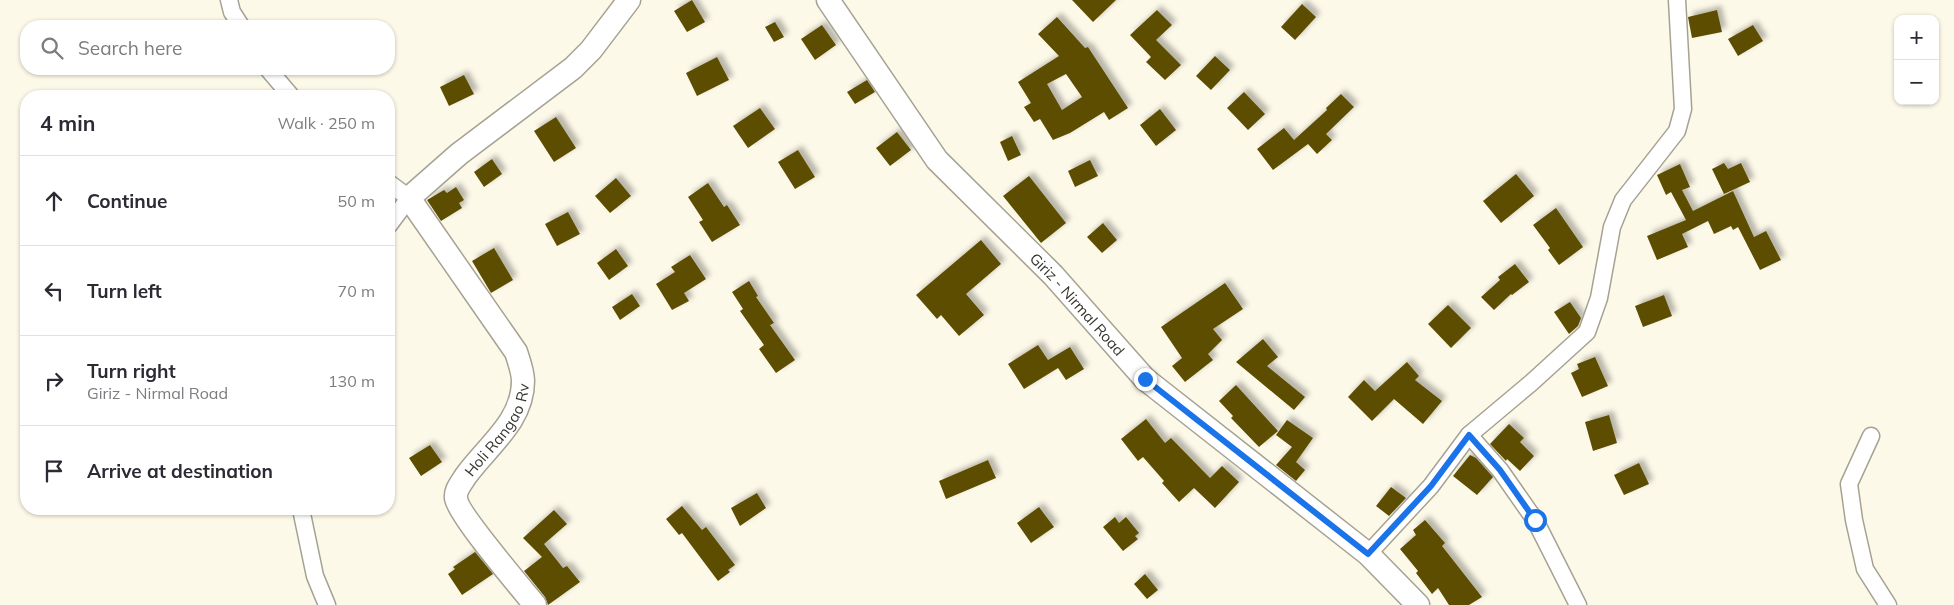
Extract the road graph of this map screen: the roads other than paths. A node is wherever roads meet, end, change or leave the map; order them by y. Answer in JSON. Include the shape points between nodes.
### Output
{"nodes":[{"id":1,"x":229,"y":0,"type":"edge"},
{"id":2,"x":629,"y":0,"type":"edge"},
{"id":3,"x":828,"y":0,"type":"edge"},
{"id":4,"x":1677,"y":0,"type":"edge"},
{"id":5,"x":237,"y":20,"type":"edge"},
{"id":6,"x":273,"y":75,"type":"edge"},
{"id":7,"x":286,"y":90,"type":"edge"},
{"id":8,"x":395,"y":188,"type":"edge"},
{"id":9,"x":409,"y":198,"type":"junction"},
{"id":10,"x":395,"y":217,"type":"edge"},
{"id":11,"x":1469,"y":435,"type":"junction"},
{"id":12,"x":1872,"y":436,"type":"dead end"},
{"id":13,"x":302,"y":515,"type":"edge"},
{"id":14,"x":1368,"y":554,"type":"junction"},
{"id":15,"x":1414,"y":602,"type":"edge"},
{"id":16,"x":327,"y":605,"type":"edge"},
{"id":17,"x":535,"y":605,"type":"edge"},
{"id":18,"x":1578,"y":605,"type":"edge"},
{"id":19,"x":1888,"y":605,"type":"edge"}],
"edges":[{"from":1,"to":5,"type":"street"},
{"from":2,"to":9,"type":"main road","via":[[573,68],[459,154]]},
{"from":3,"to":14,"type":"main road","name":"Giriz - Nirmal Road","via":[[937,160],[1053,275],[1145,379]]},
{"from":4,"to":11,"type":"street","via":[[1683,109],[1679,124],[1677,131],[1623,200],[1612,227],[1599,298],[1587,332]]},
{"from":6,"to":7,"type":"street"},
{"from":8,"to":9,"type":"street","name":"Holi Rangao Rv"},
{"from":9,"to":10,"type":"street"},
{"from":9,"to":17,"type":"main road","name":"Holi Rangao Rv","via":[[516,352],[523,379],[519,404],[512,419],[462,483],[456,498],[458,507]]},
{"from":11,"to":14,"type":"street","via":[[1431,486]]},
{"from":11,"to":18,"type":"street","via":[[1500,470],[1535,520]]},
{"from":12,"to":19,"type":"street","via":[[1849,484],[1865,569]]},
{"from":13,"to":16,"type":"street","via":[[314,576]]},
{"from":14,"to":15,"type":"main road","name":"Giriz - Nirmal Road"}]}
